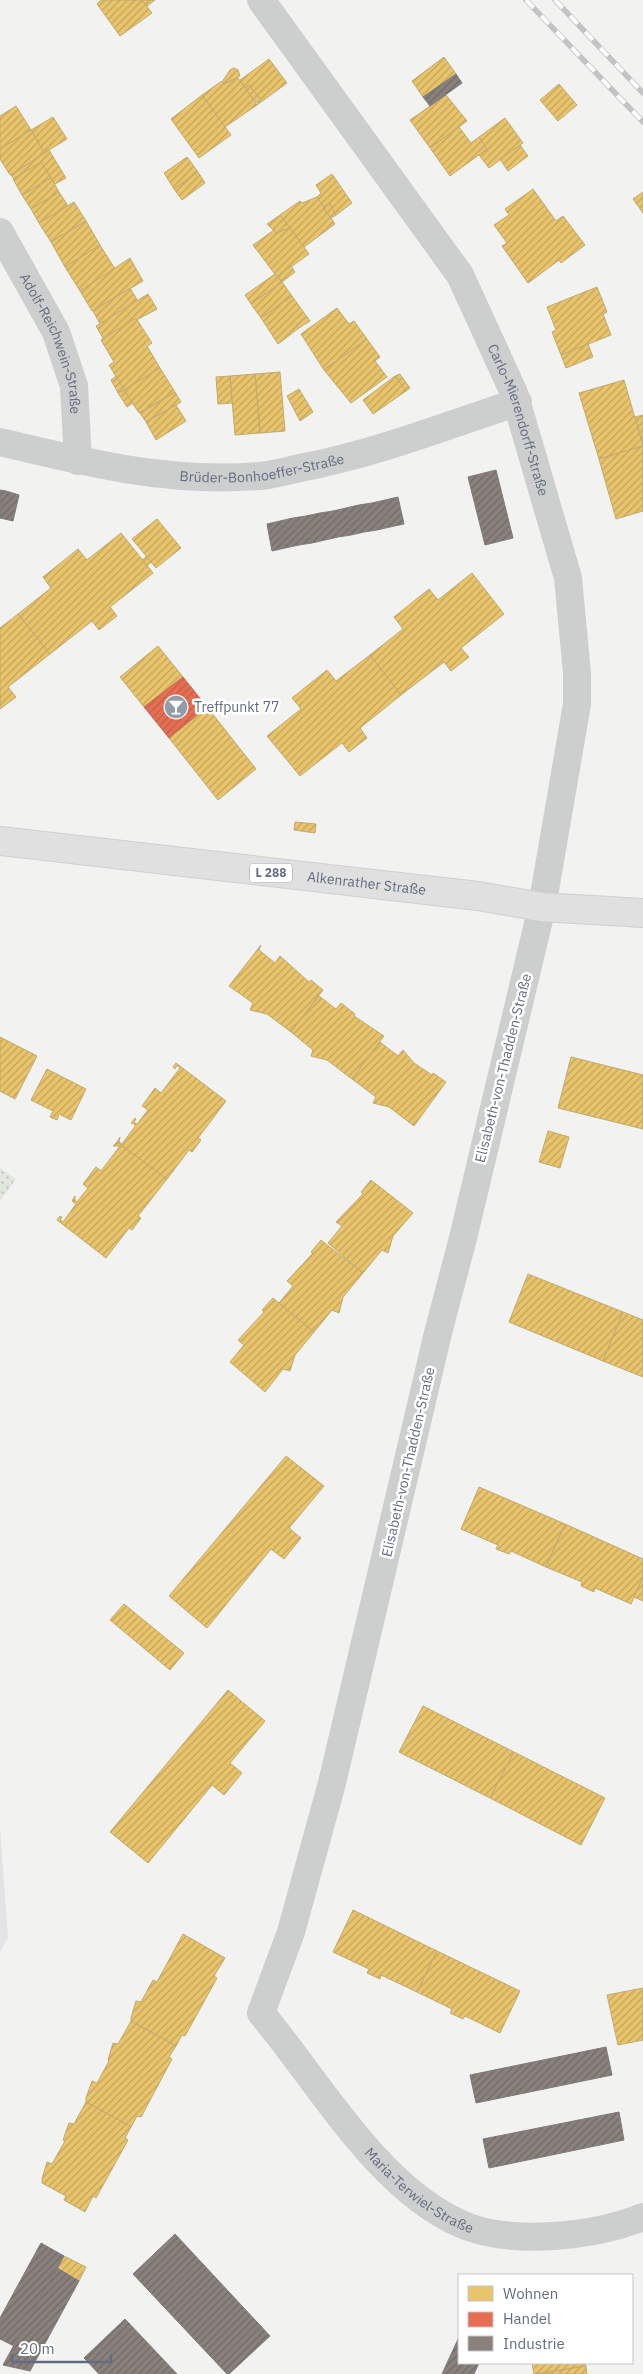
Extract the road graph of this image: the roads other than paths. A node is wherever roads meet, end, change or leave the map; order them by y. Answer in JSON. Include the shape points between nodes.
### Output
{"nodes":[{"id":1,"x":260,"y":0,"type":"edge"},
{"id":2,"x":0,"y":232,"type":"edge"},
{"id":3,"x":518,"y":402,"type":"junction"},
{"id":4,"x":0,"y":442,"type":"edge"},
{"id":5,"x":78,"y":461,"type":"junction"},
{"id":6,"x":0,"y":841,"type":"edge"},
{"id":7,"x":542,"y":907,"type":"junction"},
{"id":8,"x":643,"y":913,"type":"edge"},
{"id":9,"x":261,"y":2013,"type":"joint"},
{"id":10,"x":643,"y":2217,"type":"edge"}],
"edges":[{"from":1,"to":3,"type":"street","name":"Carlo-Mierendorff-Straße","via":[[460,274]]},
{"from":2,"to":5,"type":"street","name":"Adolf-Reichwein-Straße","via":[[56,332],[74,386]]},
{"from":3,"to":5,"type":"street","name":"Brüder-Bonhoeffer-Straße","via":[[339,461],[260,476],[197,477],[140,473]]},
{"from":3,"to":7,"type":"street","name":"Carlo-Mierendorff-Straße","via":[[568,578],[577,673],[577,704]]},
{"from":4,"to":5,"type":"street","name":"Brüder-Bonhoeffer-Straße"},
{"from":6,"to":7,"type":"main road","name":"Alkenrather Straße","number":"L 288","via":[[478,896]]},
{"from":7,"to":8,"type":"main road","name":"Alkenrather Straße","number":"L 288"},
{"from":7,"to":9,"type":"street","name":"Elisabeth-von-Thadden-Straße","via":[[312,1860],[291,1932]]},
{"from":9,"to":10,"type":"street","name":"Maria-Terwiel-Straße","via":[[363,2146],[430,2207],[462,2224],[500,2236],[529,2238],[577,2235]]}]}
